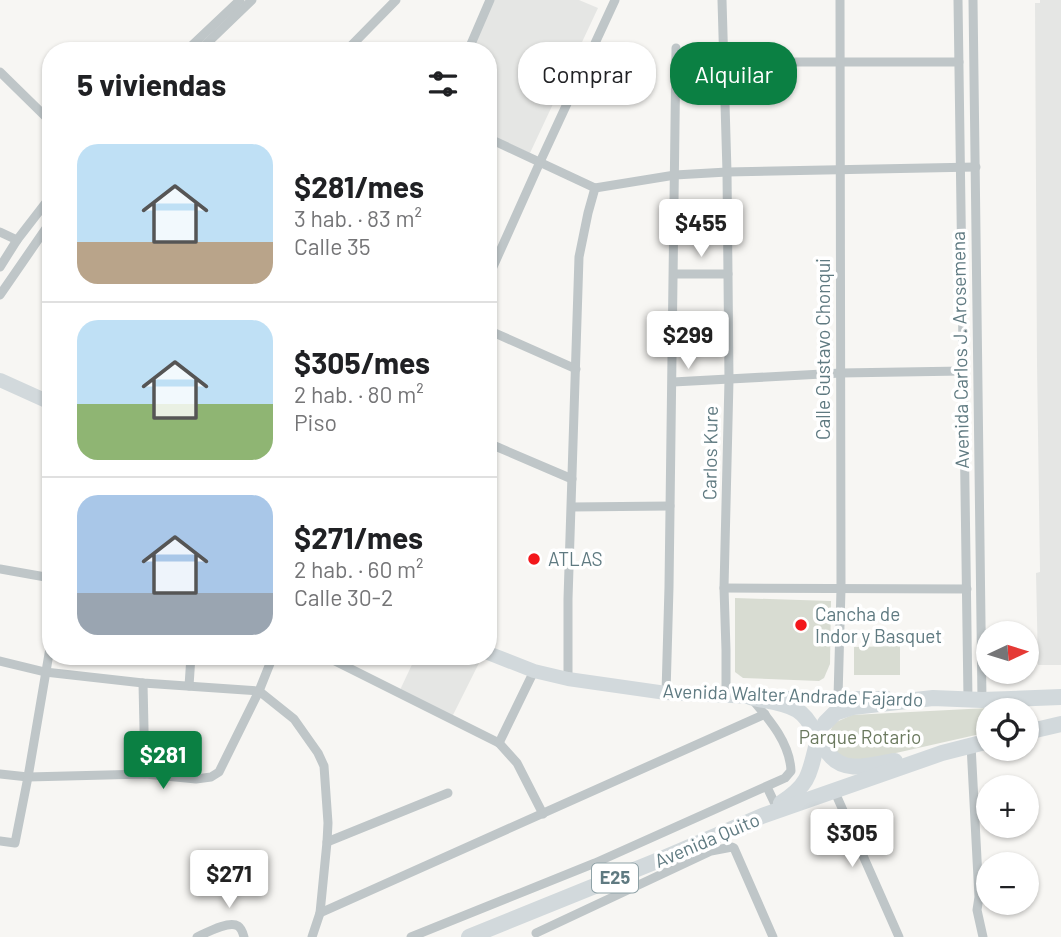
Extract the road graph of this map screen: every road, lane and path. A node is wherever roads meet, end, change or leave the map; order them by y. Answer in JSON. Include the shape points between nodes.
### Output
{"nodes":[{"id":1,"x":240,"y":0,"type":"edge"},
{"id":2,"x":252,"y":0,"type":"edge"},
{"id":3,"x":396,"y":0,"type":"edge"},
{"id":4,"x":490,"y":0,"type":"edge"},
{"id":5,"x":722,"y":0,"type":"edge"},
{"id":6,"x":840,"y":0,"type":"edge"},
{"id":7,"x":958,"y":0,"type":"edge"},
{"id":8,"x":974,"y":0,"type":"edge"},
{"id":9,"x":611,"y":1,"type":"edge"},
{"id":10,"x":196,"y":42,"type":"edge"},
{"id":11,"x":208,"y":42,"type":"edge"},
{"id":12,"x":355,"y":42,"type":"edge"},
{"id":13,"x":472,"y":42,"type":"edge"},
{"id":14,"x":723,"y":42,"type":"edge"},
{"id":15,"x":797,"y":62,"type":"edge"},
{"id":16,"x":840,"y":62,"type":"junction"},
{"id":17,"x":959,"y":62,"type":"junction"},
{"id":18,"x":0,"y":72,"type":"edge"},
{"id":19,"x":676,"y":105,"type":"edge"},
{"id":20,"x":725,"y":105,"type":"edge"},
{"id":21,"x":42,"y":113,"type":"edge"},
{"id":22,"x":497,"y":142,"type":"edge"},
{"id":23,"x":540,"y":162,"type":"junction"},
{"id":24,"x":960,"y":167,"type":"junction"},
{"id":25,"x":976,"y":167,"type":"junction"},
{"id":26,"x":839,"y":169,"type":"junction"},
{"id":27,"x":727,"y":172,"type":"junction"},
{"id":28,"x":676,"y":175,"type":"junction"},
{"id":29,"x":595,"y":188,"type":"junction"},
{"id":30,"x":42,"y":208,"type":"edge"},
{"id":31,"x":0,"y":232,"type":"edge"},
{"id":32,"x":42,"y":234,"type":"edge"},
{"id":33,"x":17,"y":240,"type":"junction"},
{"id":34,"x":497,"y":258,"type":"edge"},
{"id":35,"x":0,"y":267,"type":"edge"},
{"id":36,"x":674,"y":274,"type":"junction"},
{"id":37,"x":727,"y":274,"type":"junction"},
{"id":38,"x":0,"y":295,"type":"edge"},
{"id":39,"x":497,"y":334,"type":"edge"},
{"id":40,"x":576,"y":369,"type":"junction"},
{"id":41,"x":963,"y":371,"type":"junction"},
{"id":42,"x":841,"y":373,"type":"junction"},
{"id":43,"x":0,"y":380,"type":"edge"},
{"id":44,"x":729,"y":380,"type":"junction"},
{"id":45,"x":673,"y":382,"type":"junction"},
{"id":46,"x":42,"y":399,"type":"edge"},
{"id":47,"x":497,"y":447,"type":"edge"},
{"id":48,"x":572,"y":479,"type":"junction"},
{"id":49,"x":670,"y":506,"type":"junction"},
{"id":50,"x":572,"y":507,"type":"junction"},
{"id":51,"x":0,"y":569,"type":"edge"},
{"id":52,"x":42,"y":577,"type":"edge"},
{"id":53,"x":724,"y":588,"type":"junction"},
{"id":54,"x":841,"y":589,"type":"junction"},
{"id":55,"x":967,"y":589,"type":"junction"},
{"id":56,"x":497,"y":657,"type":"edge"},
{"id":57,"x":0,"y":661,"type":"edge"},
{"id":58,"x":46,"y":665,"type":"edge"},
{"id":59,"x":190,"y":665,"type":"edge"},
{"id":60,"x":269,"y":665,"type":"edge"},
{"id":61,"x":343,"y":665,"type":"edge"},
{"id":62,"x":534,"y":671,"type":"junction"},
{"id":63,"x":45,"y":672,"type":"junction"},
{"id":64,"x":568,"y":679,"type":"junction"},
{"id":65,"x":144,"y":683,"type":"junction"},
{"id":66,"x":189,"y":686,"type":"junction"},
{"id":67,"x":259,"y":691,"type":"junction"},
{"id":68,"x":666,"y":693,"type":"junction"},
{"id":69,"x":726,"y":696,"type":"junction"},
{"id":70,"x":750,"y":697,"type":"junction"},
{"id":71,"x":838,"y":697,"type":"junction"},
{"id":72,"x":1061,"y":697,"type":"edge"},
{"id":73,"x":933,"y":698,"type":"junction"},
{"id":74,"x":1028,"y":698,"type":"edge"},
{"id":75,"x":975,"y":699,"type":"junction"},
{"id":76,"x":765,"y":715,"type":"junction"},
{"id":77,"x":817,"y":723,"type":"junction"},
{"id":78,"x":1061,"y":724,"type":"edge"},
{"id":79,"x":1039,"y":730,"type":"edge"},
{"id":80,"x":499,"y":743,"type":"junction"},
{"id":81,"x":976,"y":744,"type":"edge"},
{"id":82,"x":971,"y":745,"type":"junction"},
{"id":83,"x":820,"y":748,"type":"junction"},
{"id":84,"x":942,"y":753,"type":"junction"},
{"id":85,"x":0,"y":774,"type":"edge"},
{"id":86,"x":145,"y":774,"type":"junction"},
{"id":87,"x":28,"y":777,"type":"junction"},
{"id":88,"x":767,"y":787,"type":"junction"},
{"id":89,"x":834,"y":790,"type":"junction"},
{"id":90,"x":448,"y":793,"type":"dead end"},
{"id":91,"x":776,"y":806,"type":"junction"},
{"id":92,"x":542,"y":814,"type":"junction"},
{"id":93,"x":761,"y":817,"type":"junction"},
{"id":94,"x":0,"y":841,"type":"edge"},
{"id":95,"x":327,"y":842,"type":"junction"},
{"id":96,"x":320,"y":913,"type":"junction"},
{"id":97,"x":527,"y":913,"type":"junction"},
{"id":98,"x":537,"y":935,"type":"edge"},
{"id":99,"x":197,"y":937,"type":"edge"},
{"id":100,"x":244,"y":937,"type":"edge"},
{"id":101,"x":312,"y":937,"type":"edge"},
{"id":102,"x":411,"y":937,"type":"edge"},
{"id":103,"x":468,"y":937,"type":"edge"},
{"id":104,"x":773,"y":937,"type":"edge"},
{"id":105,"x":899,"y":937,"type":"edge"},
{"id":106,"x":983,"y":937,"type":"edge"}],
"edges":[{"from":1,"to":10,"type":"street"},
{"from":2,"to":11,"type":"street"},
{"from":3,"to":12,"type":"street"},
{"from":4,"to":13,"type":"street"},
{"from":5,"to":14,"type":"street","name":"Carlos Kure"},
{"from":6,"to":16,"type":"street","name":"Calle Gustavo Chonqui"},
{"from":7,"to":17,"type":"street","name":"Avenida Carlos J. Arosemena"},
{"from":8,"to":25,"type":"street","name":"Avenida Carlos J. Arosemena"},
{"from":9,"to":23,"type":"street"},
{"from":15,"to":16,"type":"street"},
{"from":16,"to":17,"type":"street"},
{"from":16,"to":26,"type":"street","name":"Calle Gustavo Chonqui"},
{"from":17,"to":24,"type":"street","name":"Avenida Carlos J. Arosemena"},
{"from":18,"to":21,"type":"street"},
{"from":19,"to":28,"type":"street"},
{"from":20,"to":27,"type":"street","name":"Carlos Kure"},
{"from":22,"to":23,"type":"street"},
{"from":23,"to":29,"type":"street"},
{"from":23,"to":34,"type":"street"},
{"from":24,"to":25,"type":"street"},
{"from":24,"to":26,"type":"street"},
{"from":24,"to":41,"type":"street","name":"Avenida Carlos J. Arosemena"},
{"from":25,"to":75,"type":"street","name":"Avenida Carlos J. Arosemena"},
{"from":26,"to":27,"type":"street"},
{"from":26,"to":42,"type":"street","name":"Calle Gustavo Chonqui"},
{"from":27,"to":28,"type":"street"},
{"from":27,"to":37,"type":"street","name":"Carlos Kure"},
{"from":28,"to":29,"type":"street"},
{"from":28,"to":36,"type":"street"},
{"from":29,"to":40,"type":"street","via":[[579,257]]},
{"from":30,"to":33,"type":"street"},
{"from":31,"to":33,"type":"street"},
{"from":32,"to":38,"type":"street"},
{"from":33,"to":35,"type":"street"},
{"from":36,"to":37,"type":"street"},
{"from":36,"to":45,"type":"street"},
{"from":37,"to":44,"type":"street","name":"Carlos Kure"},
{"from":39,"to":40,"type":"street"},
{"from":40,"to":48,"type":"street"},
{"from":41,"to":42,"type":"street"},
{"from":41,"to":55,"type":"street","name":"Avenida Carlos J. Arosemena"},
{"from":42,"to":44,"type":"street"},
{"from":42,"to":54,"type":"street","name":"Calle Gustavo Chonqui"},
{"from":43,"to":46,"type":"main road"},
{"from":44,"to":45,"type":"street"},
{"from":44,"to":53,"type":"street","name":"Carlos Kure"},
{"from":45,"to":49,"type":"street"},
{"from":47,"to":48,"type":"street"},
{"from":48,"to":50,"type":"street"},
{"from":49,"to":50,"type":"street"},
{"from":49,"to":68,"type":"street"},
{"from":50,"to":64,"type":"street"},
{"from":51,"to":52,"type":"street"},
{"from":53,"to":54,"type":"street"},
{"from":53,"to":69,"type":"street","name":"Carlos Kure"},
{"from":54,"to":55,"type":"street"},
{"from":54,"to":71,"type":"street","name":"Calle Gustavo Chonqui"},
{"from":55,"to":75,"type":"street","name":"Avenida Carlos J. Arosemena"},
{"from":56,"to":62,"type":"main road","name":"Avenida Walter Andrade Fajardo"},
{"from":57,"to":63,"type":"street"},
{"from":58,"to":63,"type":"street"},
{"from":59,"to":66,"type":"street"},
{"from":60,"to":67,"type":"street"},
{"from":61,"to":80,"type":"street"},
{"from":62,"to":64,"type":"main road","name":"Avenida Walter Andrade Fajardo"},
{"from":62,"to":80,"type":"street"},
{"from":63,"to":65,"type":"street"},
{"from":63,"to":87,"type":"street"},
{"from":64,"to":68,"type":"main road","name":"Avenida Walter Andrade Fajardo"},
{"from":65,"to":66,"type":"street"},
{"from":65,"to":86,"type":"street"},
{"from":66,"to":67,"type":"street"},
{"from":67,"to":86,"type":"street","via":[[219,772],[196,779]]},
{"from":67,"to":95,"type":"street","via":[[294,719],[324,766]]},
{"from":68,"to":69,"type":"main road","name":"Avenida Walter Andrade Fajardo"},
{"from":69,"to":70,"type":"main road","name":"Avenida Walter Andrade Fajardo"},
{"from":70,"to":71,"type":"main road","name":"Avenida Walter Andrade Fajardo"},
{"from":70,"to":76,"type":"street"},
{"from":70,"to":77,"type":"highway","via":[[795,709]]},
{"from":71,"to":73,"type":"main road","name":"Avenida Walter Andrade Fajardo"},
{"from":72,"to":74,"type":"highway","name":"Avenida Walter Andrade Fajardo"},
{"from":73,"to":75,"type":"highway","name":"Avenida Walter Andrade Fajardo"},
{"from":73,"to":77,"type":"highway","via":[[853,707]]},
{"from":76,"to":88,"type":"street","via":[[782,740],[791,767],[789,775]]},
{"from":76,"to":92,"type":"street"},
{"from":77,"to":83,"type":"highway"},
{"from":78,"to":79,"type":"highway"},
{"from":80,"to":92,"type":"street","via":[[517,763]]},
{"from":81,"to":82,"type":"highway","name":"Avenida Quito","number":"E25"},
{"from":82,"to":84,"type":"highway","name":"Avenida Quito","number":"E25"},
{"from":82,"to":106,"type":"street","via":[[977,910]]},
{"from":83,"to":84,"type":"highway","via":[[853,767]]},
{"from":83,"to":91,"type":"highway","via":[[802,787]]},
{"from":84,"to":89,"type":"highway","name":"Avenida Quito","number":"E25"},
{"from":85,"to":87,"type":"street"},
{"from":86,"to":87,"type":"street"},
{"from":87,"to":94,"type":"street","via":[[15,842]]},
{"from":88,"to":91,"type":"street"},
{"from":88,"to":102,"type":"street"},
{"from":89,"to":93,"type":"highway","name":"Avenida Quito","number":"E25"},
{"from":89,"to":105,"type":"street"},
{"from":90,"to":95,"type":"street"},
{"from":91,"to":93,"type":"highway"},
{"from":92,"to":96,"type":"street"},
{"from":93,"to":97,"type":"highway","name":"Avenida Quito","number":"E25"},
{"from":95,"to":96,"type":"street"},
{"from":96,"to":101,"type":"street"},
{"from":97,"to":98,"type":"street"},
{"from":97,"to":103,"type":"highway","name":"Avenida Quito","number":"E25"},
{"from":98,"to":104,"type":"street","via":[[711,851],[732,846]]},
{"from":99,"to":100,"type":"street","via":[[235,924]]}]}
